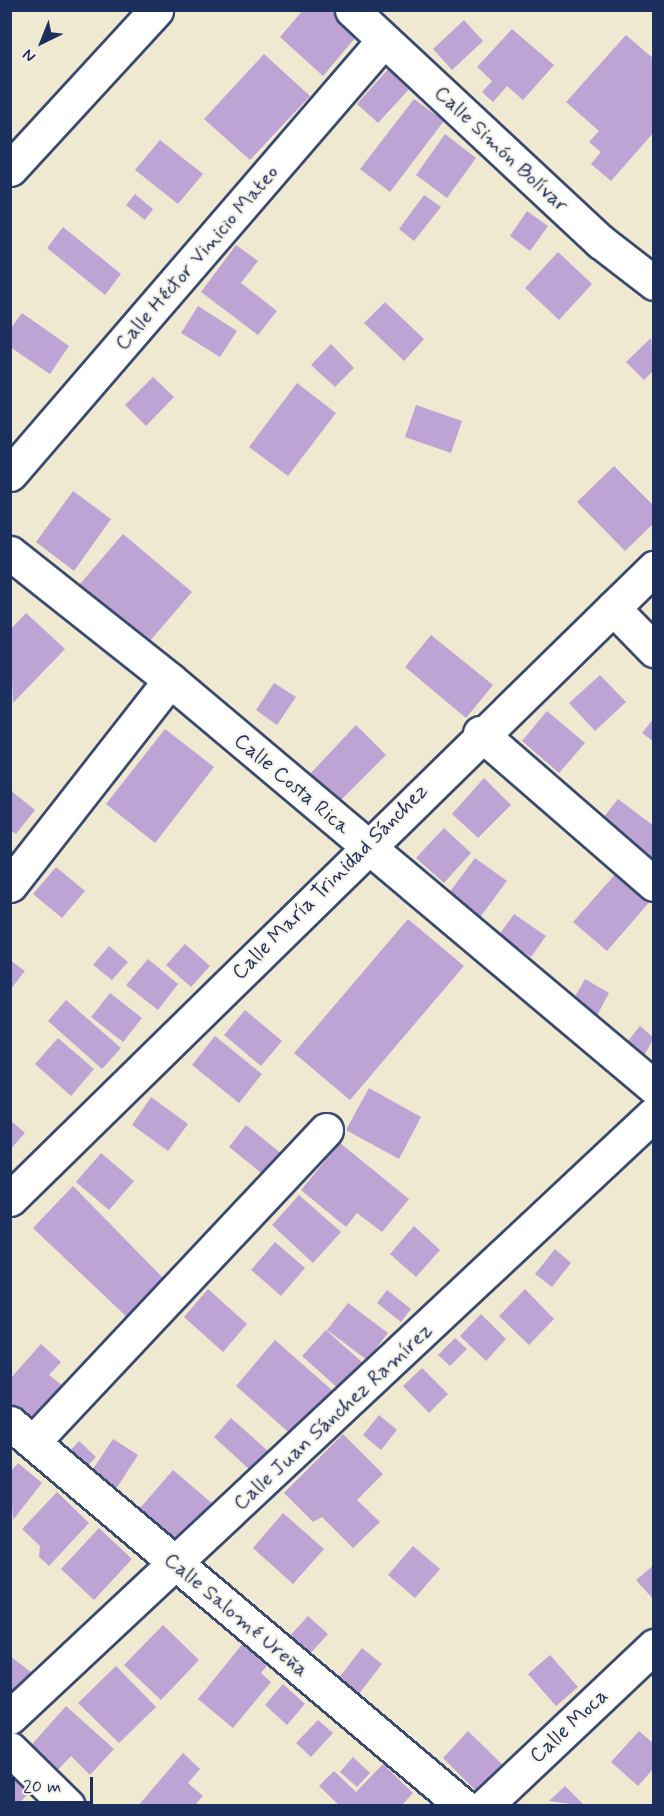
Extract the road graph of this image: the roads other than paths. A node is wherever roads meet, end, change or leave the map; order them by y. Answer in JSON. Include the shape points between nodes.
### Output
{"nodes":[{"id":1,"x":156,"y":10,"type":"edge"},
{"id":2,"x":352,"y":10,"type":"edge"},
{"id":3,"x":383,"y":41,"type":"junction"},
{"id":4,"x":10,"y":169,"type":"edge"},
{"id":5,"x":654,"y":283,"type":"edge"},
{"id":6,"x":10,"y":474,"type":"edge"},
{"id":7,"x":10,"y":553,"type":"edge"},
{"id":8,"x":654,"y":568,"type":"edge"},
{"id":9,"x":613,"y":608,"type":"junction"},
{"id":10,"x":654,"y":650,"type":"edge"},
{"id":11,"x":170,"y":680,"type":"junction"},
{"id":12,"x":480,"y":733,"type":"junction"},
{"id":13,"x":365,"y":847,"type":"junction"},
{"id":14,"x":10,"y":885,"type":"edge"},
{"id":15,"x":654,"y":885,"type":"edge"},
{"id":16,"x":654,"y":1087,"type":"edge"},
{"id":17,"x":654,"y":1114,"type":"edge"},
{"id":18,"x":326,"y":1130,"type":"dead end"},
{"id":19,"x":10,"y":1199,"type":"edge"},
{"id":20,"x":22,"y":1432,"type":"edge"},
{"id":21,"x":176,"y":1565,"type":"junction"},
{"id":22,"x":654,"y":1646,"type":"edge"},
{"id":23,"x":10,"y":1717,"type":"edge"},
{"id":24,"x":10,"y":1749,"type":"edge"},
{"id":25,"x":68,"y":1806,"type":"edge"},
{"id":26,"x":463,"y":1806,"type":"edge"},
{"id":27,"x":486,"y":1806,"type":"edge"}],
"edges":[{"from":1,"to":4,"type":"street"},
{"from":2,"to":3,"type":"street","name":"Calle Simón Bolívar"},
{"from":3,"to":5,"type":"street","name":"Calle Simón Bolívar","via":[[601,242]]},
{"from":3,"to":6,"type":"street","name":"Calle Héctor Vinicio Mateo"},
{"from":7,"to":11,"type":"street","name":"Calle Costa Rica"},
{"from":8,"to":9,"type":"street","name":"Calle María Trinidad Sánchez"},
{"from":9,"to":10,"type":"street"},
{"from":9,"to":12,"type":"street","name":"Calle María Trinidad Sánchez"},
{"from":11,"to":13,"type":"street","name":"Calle Costa Rica"},
{"from":11,"to":14,"type":"street"},
{"from":12,"to":13,"type":"street","name":"Calle María Trinidad Sánchez"},
{"from":12,"to":15,"type":"street"},
{"from":13,"to":16,"type":"street","name":"Calle Costa Rica"},
{"from":13,"to":19,"type":"street","name":"Calle María Trinidad Sánchez"},
{"from":17,"to":21,"type":"street","name":"Calle Juan Sánchez Ramírez"},
{"from":18,"to":20,"type":"street"},
{"from":20,"to":21,"type":"street","name":"Calle Salomé Ureña"},
{"from":21,"to":23,"type":"street","name":"Calle Juan Sánchez Ramírez"},
{"from":21,"to":26,"type":"street","name":"Calle Salomé Ureña"},
{"from":22,"to":27,"type":"street","name":"Calle Moca"},
{"from":24,"to":25,"type":"street"}]}
